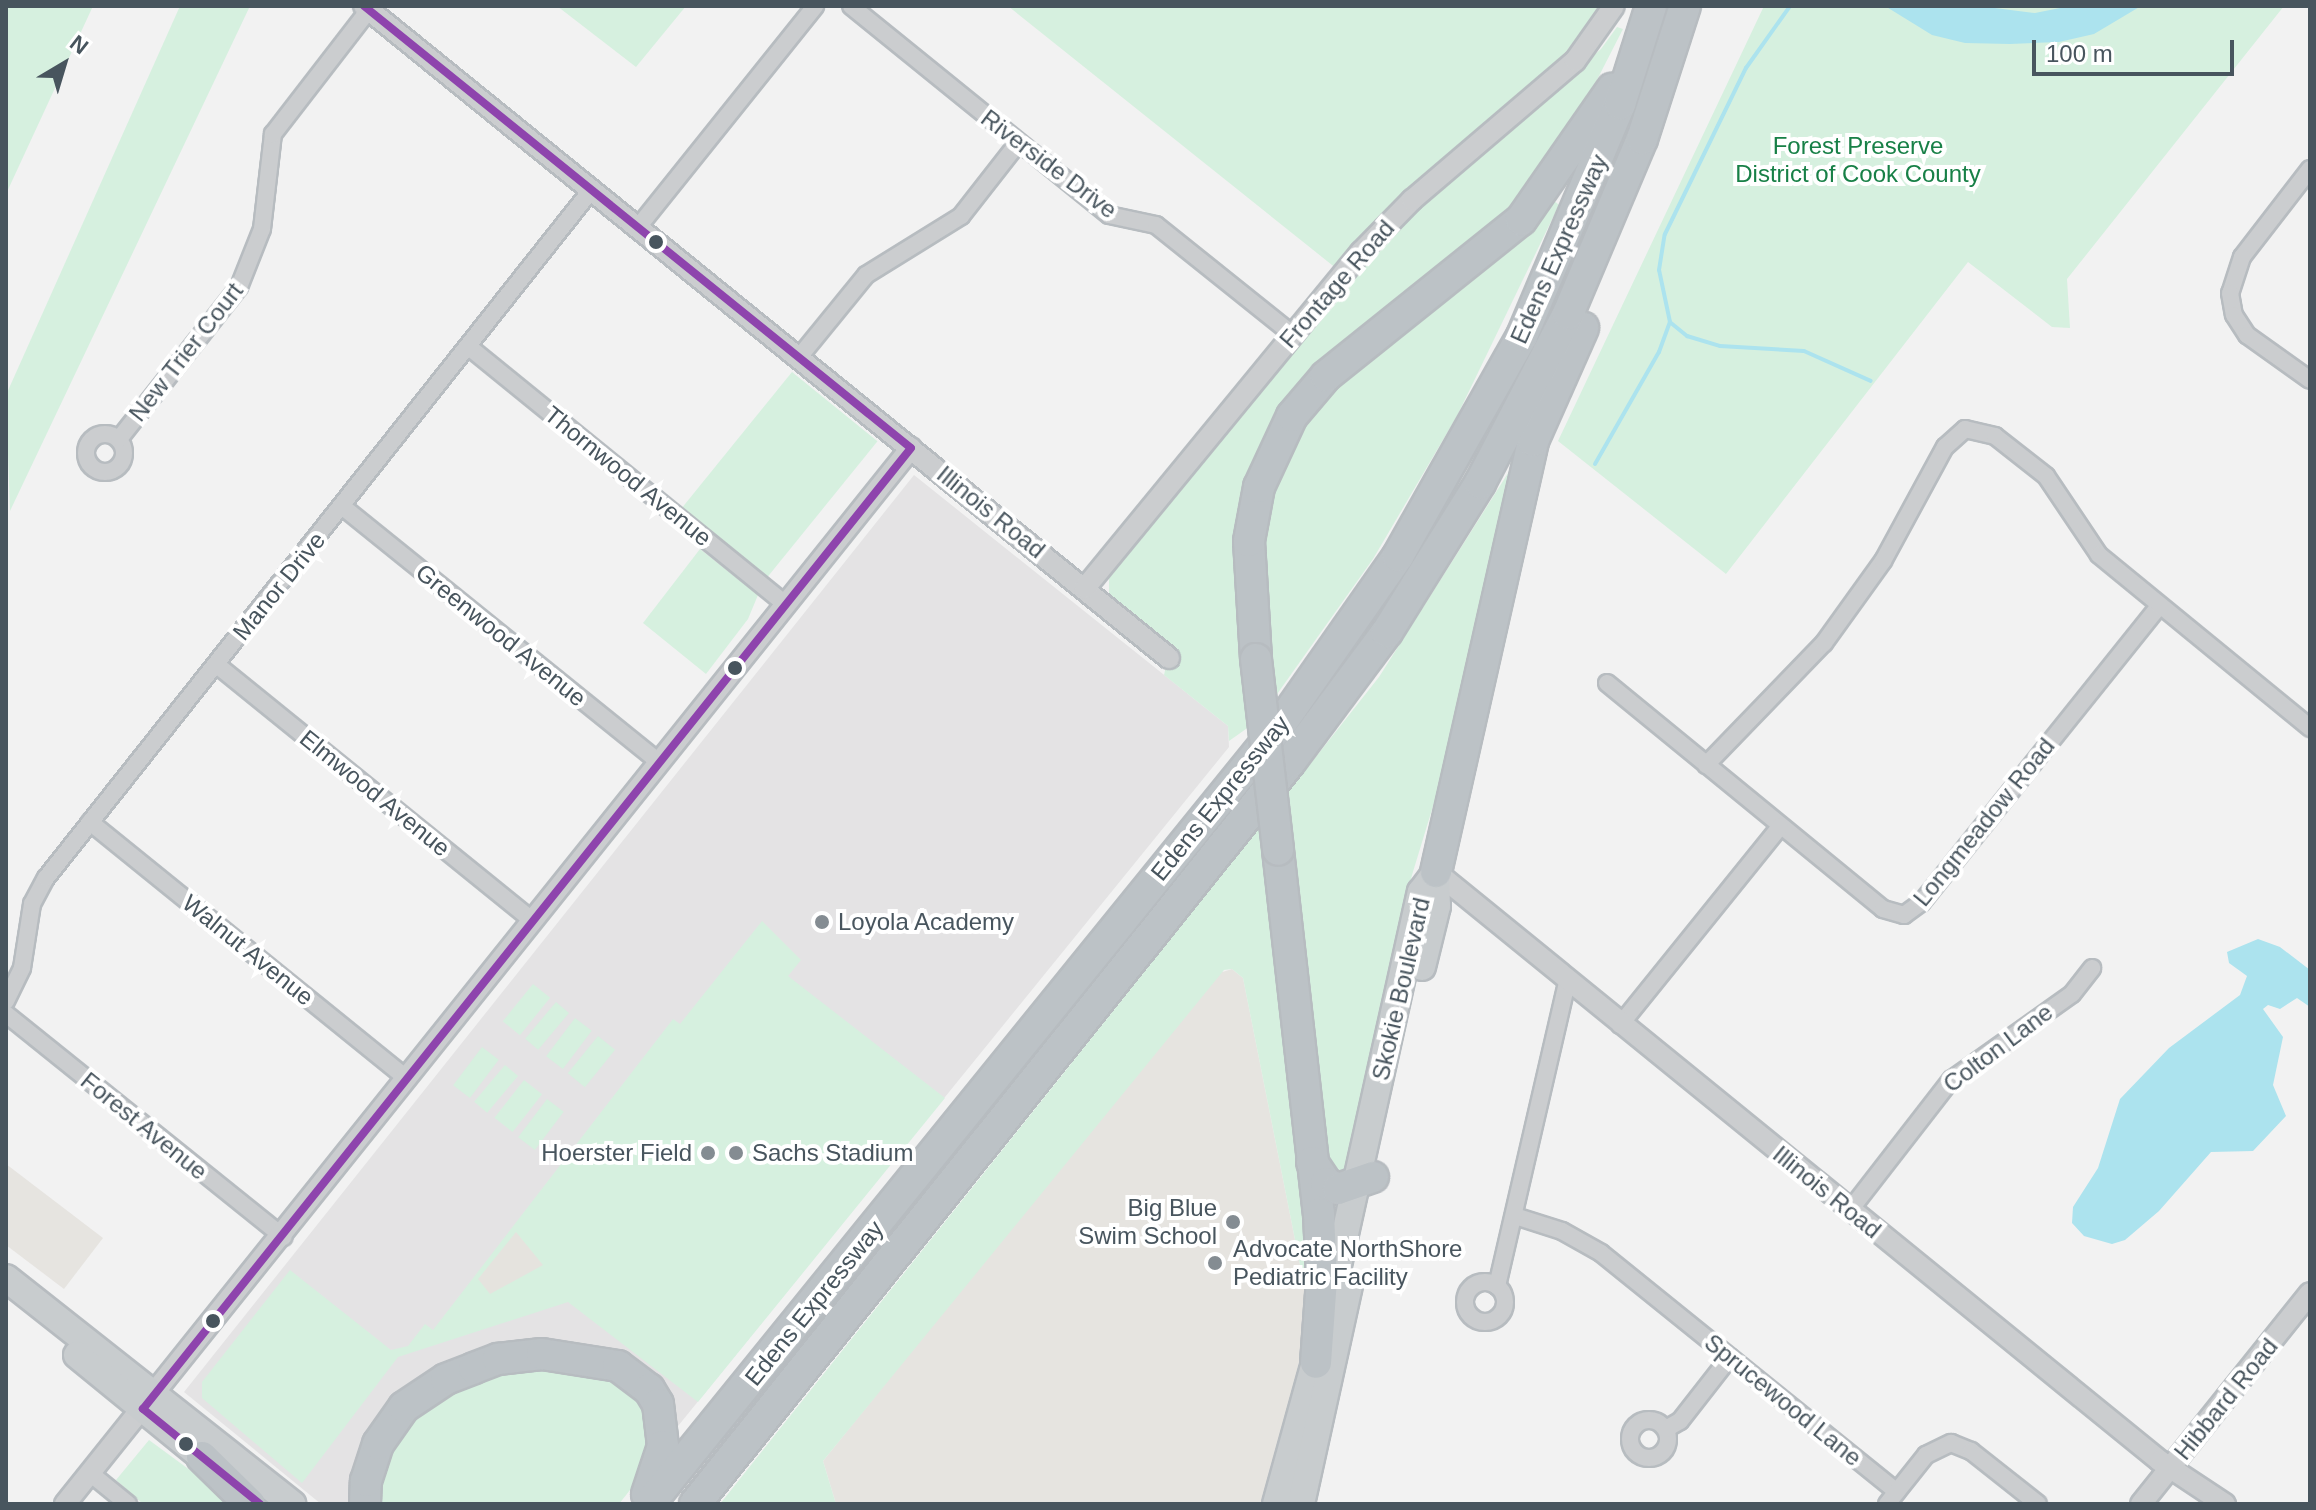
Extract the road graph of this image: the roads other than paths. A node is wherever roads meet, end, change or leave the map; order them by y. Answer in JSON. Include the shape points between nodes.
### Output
{"nodes":[{"id":1,"x":815,"y":6,"type":"edge"},
{"id":2,"x":851,"y":6,"type":"edge"},
{"id":3,"x":1614,"y":6,"type":"edge"},
{"id":4,"x":1651,"y":6,"type":"edge"},
{"id":5,"x":1685,"y":6,"type":"edge"},
{"id":6,"x":366,"y":8,"type":"edge"},
{"id":7,"x":1633,"y":62,"type":"junction"},
{"id":8,"x":1642,"y":139,"type":"junction"},
{"id":9,"x":1018,"y":143,"type":"junction"},
{"id":10,"x":2310,"y":169,"type":"edge"},
{"id":11,"x":592,"y":189,"type":"junction"},
{"id":12,"x":639,"y":226,"type":"junction"},
{"id":13,"x":1292,"y":334,"type":"junction"},
{"id":14,"x":469,"y":347,"type":"junction"},
{"id":15,"x":800,"y":356,"type":"junction"},
{"id":16,"x":2310,"y":380,"type":"edge"},
{"id":17,"x":119,"y":439,"type":"dead end"},
{"id":18,"x":911,"y":448,"type":"junction"},
{"id":19,"x":343,"y":507,"type":"junction"},
{"id":20,"x":1085,"y":588,"type":"junction"},
{"id":21,"x":787,"y":605,"type":"junction"},
{"id":22,"x":2159,"y":606,"type":"junction"},
{"id":23,"x":1169,"y":658,"type":"dead end"},
{"id":24,"x":217,"y":665,"type":"junction"},
{"id":25,"x":1607,"y":683,"type":"dead end"},
{"id":26,"x":2310,"y":728,"type":"edge"},
{"id":27,"x":660,"y":763,"type":"junction"},
{"id":28,"x":1706,"y":765,"type":"junction"},
{"id":29,"x":90,"y":822,"type":"junction"},
{"id":30,"x":1780,"y":827,"type":"junction"},
{"id":31,"x":1436,"y":872,"type":"junction"},
{"id":32,"x":533,"y":921,"type":"junction"},
{"id":33,"x":2092,"y":968,"type":"dead end"},
{"id":34,"x":1567,"y":982,"type":"junction"},
{"id":35,"x":6,"y":1001,"type":"edge"},
{"id":36,"x":6,"y":1014,"type":"edge"},
{"id":37,"x":1620,"y":1025,"type":"junction"},
{"id":38,"x":407,"y":1079,"type":"junction"},
{"id":39,"x":1312,"y":1162,"type":"junction"},
{"id":40,"x":1364,"y":1182,"type":"junction"},
{"id":41,"x":1850,"y":1210,"type":"junction"},
{"id":42,"x":1515,"y":1216,"type":"junction"},
{"id":43,"x":283,"y":1237,"type":"junction"},
{"id":44,"x":6,"y":1278,"type":"edge"},
{"id":45,"x":1497,"y":1286,"type":"dead end"},
{"id":46,"x":2310,"y":1293,"type":"edge"},
{"id":47,"x":6,"y":1296,"type":"edge"},
{"id":48,"x":1730,"y":1357,"type":"junction"},
{"id":49,"x":1316,"y":1363,"type":"junction"},
{"id":50,"x":150,"y":1401,"type":"junction"},
{"id":51,"x":1666,"y":1429,"type":"dead end"},
{"id":52,"x":202,"y":1457,"type":"junction"},
{"id":53,"x":2170,"y":1469,"type":"junction"},
{"id":54,"x":90,"y":1473,"type":"junction"},
{"id":55,"x":1892,"y":1498,"type":"edge"},
{"id":56,"x":65,"y":1504,"type":"edge"},
{"id":57,"x":128,"y":1504,"type":"edge"},
{"id":58,"x":250,"y":1504,"type":"edge"},
{"id":59,"x":260,"y":1504,"type":"edge"},
{"id":60,"x":292,"y":1504,"type":"edge"},
{"id":61,"x":365,"y":1504,"type":"edge"},
{"id":62,"x":646,"y":1504,"type":"edge"},
{"id":63,"x":695,"y":1504,"type":"edge"},
{"id":64,"x":1276,"y":1504,"type":"edge"},
{"id":65,"x":1301,"y":1504,"type":"edge"},
{"id":66,"x":2038,"y":1504,"type":"edge"},
{"id":67,"x":2141,"y":1504,"type":"edge"},
{"id":68,"x":2225,"y":1504,"type":"edge"}],
"edges":[{"from":1,"to":12,"type":"street"},
{"from":2,"to":9,"type":"street","name":"Riverside Drive"},
{"from":3,"to":13,"type":"street","name":"Frontage Road","via":[[1575,61],[1412,200]]},
{"from":4,"to":7,"type":"highway","name":"Edens Expressway"},
{"from":5,"to":8,"type":"highway","name":"Edens Expressway"},
{"from":6,"to":11,"type":"street","name":"Illinois Road"},
{"from":6,"to":17,"type":"street","name":"New Trier Court","via":[[273,134],[262,229],[239,287]]},
{"from":7,"to":39,"type":"highway","bridge":true,"via":[[1521,220],[1347,358],[1292,416],[1259,487],[1249,541],[1256,659]]},
{"from":7,"to":62,"type":"highway","name":"Edens Expressway","via":[[1578,209],[1522,336],[1448,474],[1382,579],[1277,729]]},
{"from":8,"to":31,"type":"highway","via":[[1644,176],[1533,441]]},
{"from":8,"to":63,"type":"highway","name":"Edens Expressway","via":[[1518,416],[1387,632],[1290,762]]},
{"from":9,"to":13,"type":"street","name":"Riverside Drive","via":[[1109,215],[1156,225]]},
{"from":9,"to":15,"type":"street","via":[[961,216],[866,275]]},
{"from":10,"to":16,"type":"street","via":[[2242,257],[2230,293],[2234,315],[2247,335]]},
{"from":11,"to":12,"type":"street","name":"Illinois Road"},
{"from":11,"to":14,"type":"street","name":"Manor Drive"},
{"from":12,"to":15,"type":"street","name":"Illinois Road"},
{"from":13,"to":20,"type":"street","name":"Frontage Road"},
{"from":14,"to":19,"type":"street","name":"Manor Drive"},
{"from":14,"to":21,"type":"street","name":"Thornwood Avenue"},
{"from":15,"to":18,"type":"street","name":"Illinois Road"},
{"from":18,"to":20,"type":"street","name":"Illinois Road"},
{"from":18,"to":21,"type":"street"},
{"from":19,"to":24,"type":"street","name":"Manor Drive"},
{"from":19,"to":27,"type":"street","name":"Greenwood Avenue"},
{"from":20,"to":23,"type":"street","name":"Illinois Road"},
{"from":21,"to":27,"type":"street"},
{"from":22,"to":26,"type":"street"},
{"from":22,"to":28,"type":"street","via":[[2099,555],[2046,476],[1995,436],[1965,429],[1945,447],[1883,561],[1824,643]]},
{"from":22,"to":30,"type":"street","name":"Longmeadow Road","via":[[1910,912],[1898,915],[1883,909]]},
{"from":24,"to":29,"type":"street","name":"Manor Drive"},
{"from":24,"to":32,"type":"street","name":"Elmwood Avenue"},
{"from":25,"to":28,"type":"street","name":"Longmeadow Road"},
{"from":27,"to":32,"type":"street"},
{"from":28,"to":30,"type":"street","name":"Longmeadow Road"},
{"from":29,"to":35,"type":"street","name":"Manor Drive","via":[[38,891],[28,917],[22,968]]},
{"from":29,"to":38,"type":"street","name":"Walnut Avenue"},
{"from":30,"to":37,"type":"street"},
{"from":31,"to":34,"type":"street","name":"Illinois Road"},
{"from":31,"to":40,"type":"main road","name":"Skokie Boulevard","via":[[1421,892]]},
{"from":32,"to":38,"type":"street"},
{"from":33,"to":41,"type":"street","name":"Colton Lane","via":[[2072,994],[1951,1080]]},
{"from":34,"to":37,"type":"street","name":"Illinois Road"},
{"from":34,"to":42,"type":"street"},
{"from":36,"to":43,"type":"street","name":"Forest Avenue"},
{"from":37,"to":41,"type":"street","name":"Illinois Road"},
{"from":38,"to":43,"type":"street"},
{"from":39,"to":40,"type":"highway","via":[[1332,1187]]},
{"from":39,"to":49,"type":"highway","via":[[1322,1279]]},
{"from":40,"to":49,"type":"main road","name":"Skokie Boulevard"},
{"from":40,"to":65,"type":"main road","name":"Skokie Boulevard"},
{"from":41,"to":53,"type":"street","name":"Illinois Road"},
{"from":42,"to":45,"type":"street"},
{"from":42,"to":48,"type":"street","name":"Sprucewood Lane","via":[[1562,1231],[1601,1253]]},
{"from":43,"to":50,"type":"street"},
{"from":44,"to":50,"type":"main road"},
{"from":46,"to":53,"type":"street","name":"Hibbard Road"},
{"from":47,"to":50,"type":"main road"},
{"from":48,"to":51,"type":"street","via":[[1680,1421]]},
{"from":48,"to":55,"type":"street","name":"Sprucewood Lane"},
{"from":49,"to":64,"type":"main road","name":"Skokie Boulevard"},
{"from":50,"to":52,"type":"main road"},
{"from":50,"to":54,"type":"street"},
{"from":50,"to":60,"type":"main road"},
{"from":52,"to":58,"type":"highway"},
{"from":52,"to":59,"type":"main road"},
{"from":53,"to":67,"type":"street","name":"Hibbard Road"},
{"from":53,"to":68,"type":"street","name":"Illinois Road"},
{"from":54,"to":56,"type":"street"},
{"from":54,"to":57,"type":"street"},
{"from":55,"to":66,"type":"street","name":"Sprucewood Lane","via":[[1933,1449],[1951,1443],[1971,1451]]},
{"from":61,"to":62,"type":"highway","via":[[378,1444],[404,1407],[446,1379],[474,1368],[542,1354],[618,1366],[649,1389],[658,1404],[663,1446]]}]}
